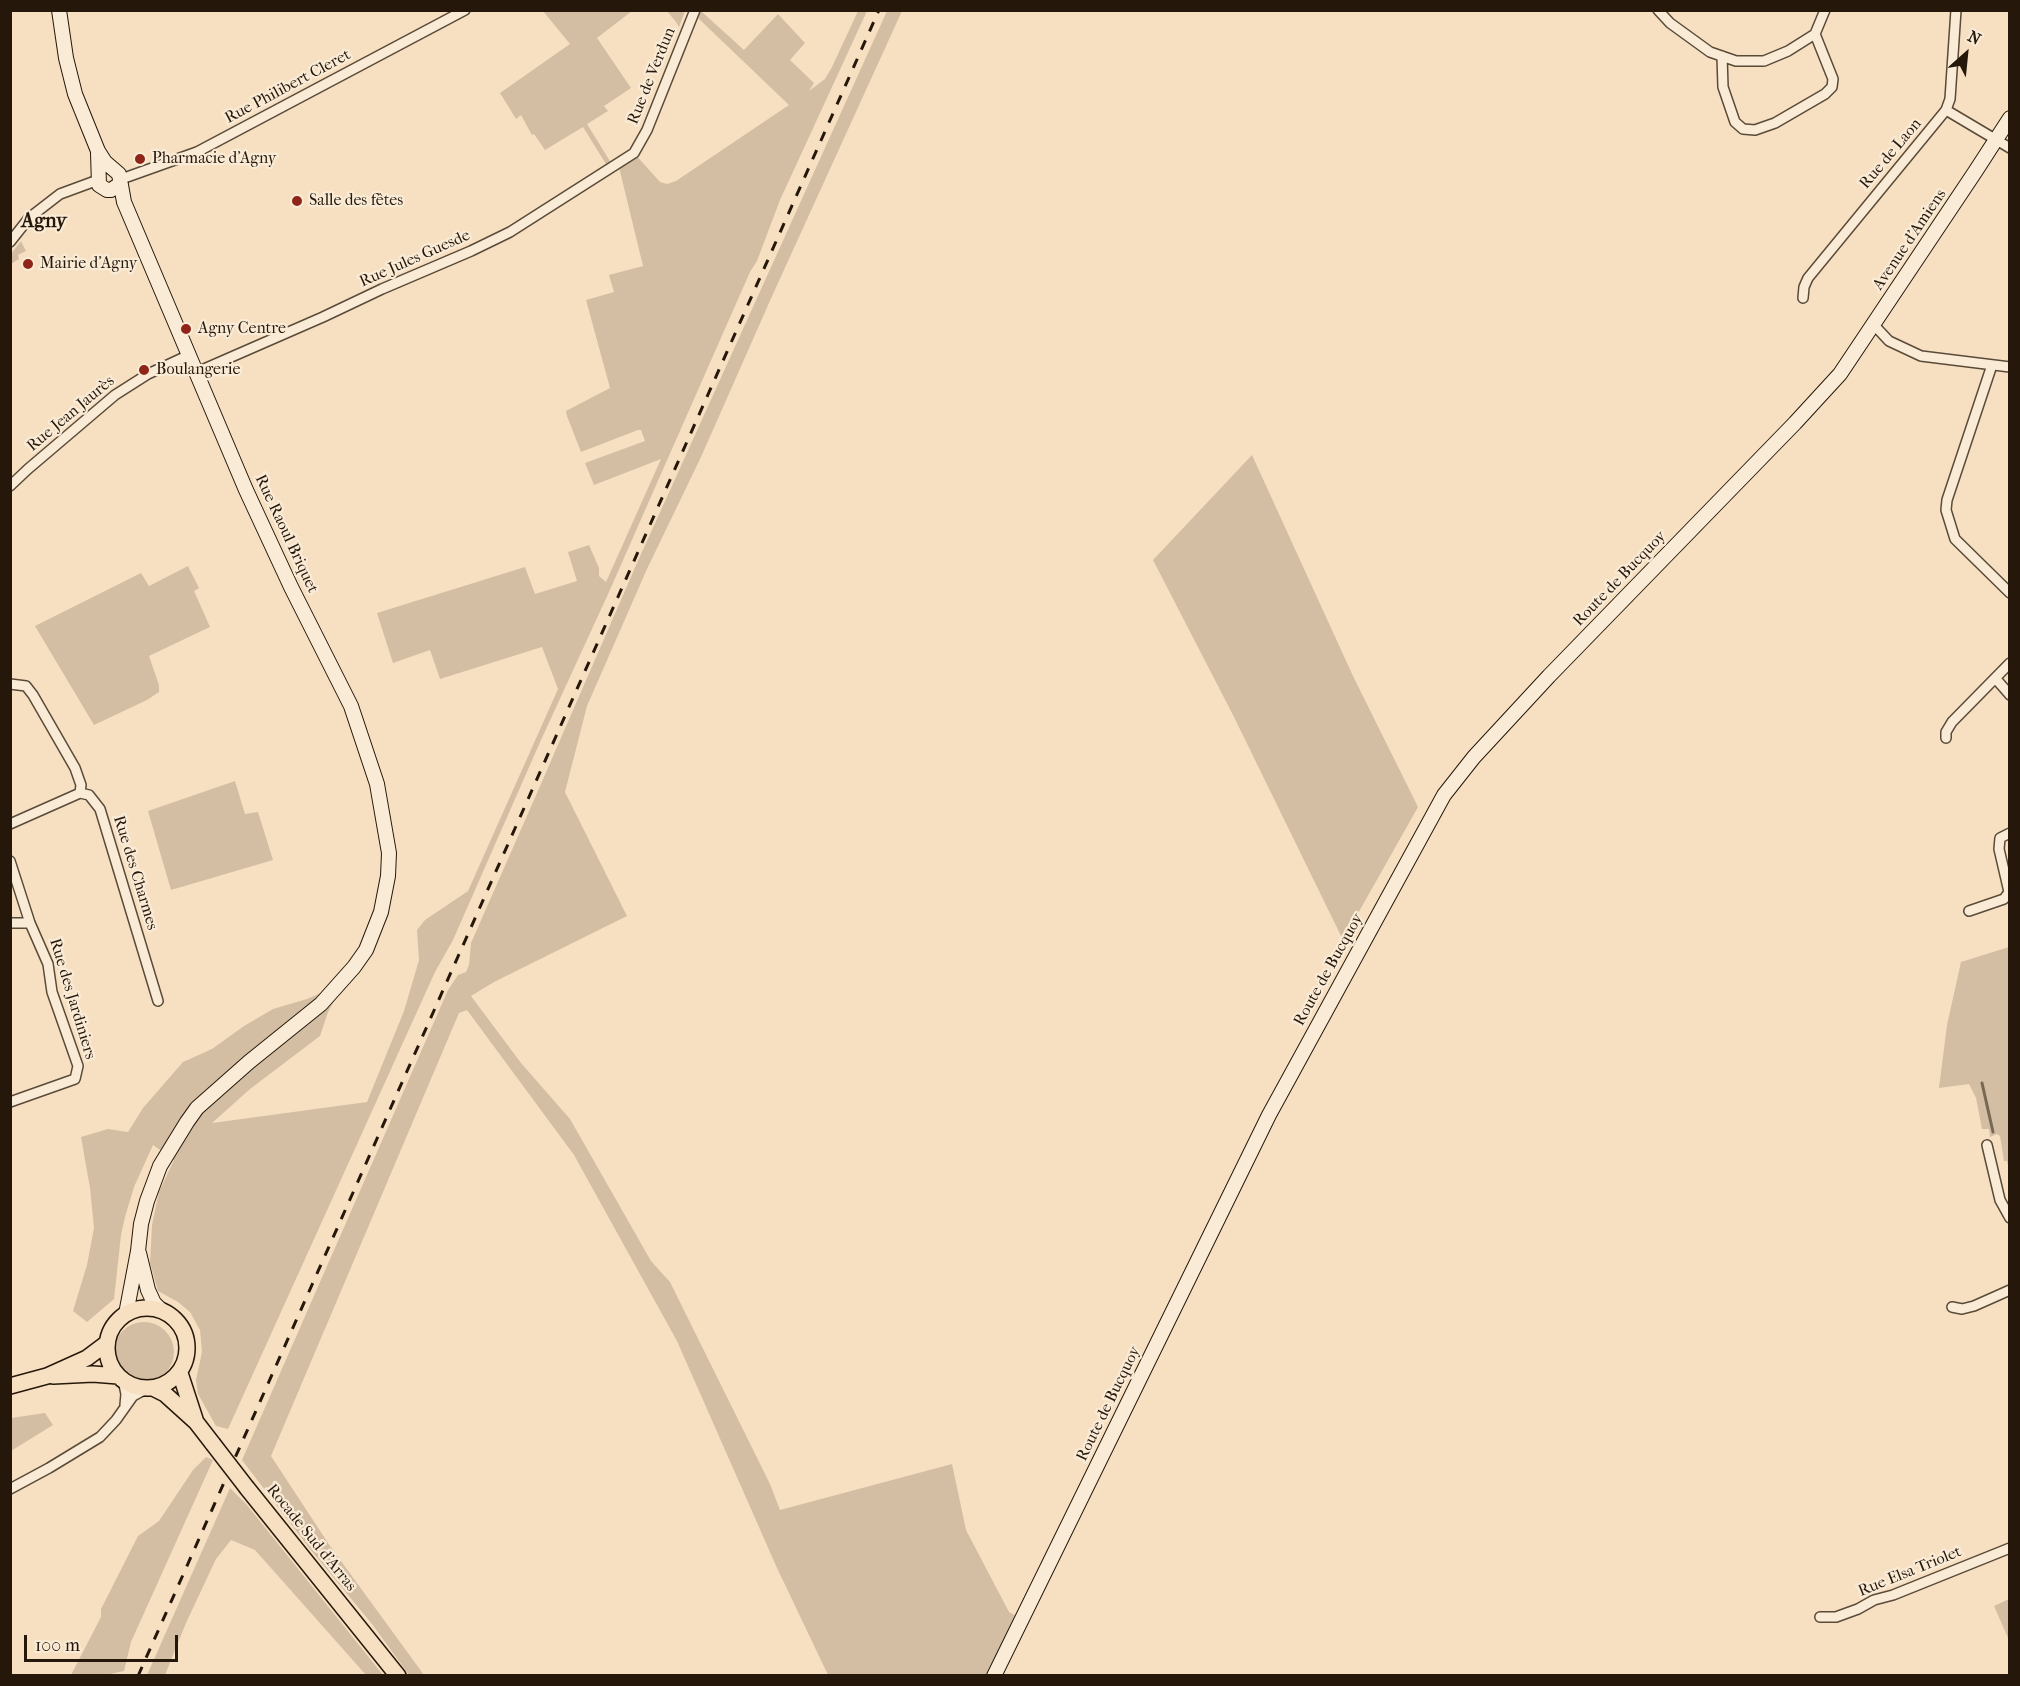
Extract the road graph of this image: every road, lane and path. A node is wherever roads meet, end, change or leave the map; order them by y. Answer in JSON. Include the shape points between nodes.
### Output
{"nodes":[{"id":1,"x":60,"y":10,"type":"edge"},
{"id":2,"x":465,"y":10,"type":"edge"},
{"id":3,"x":695,"y":10,"type":"edge"},
{"id":4,"x":1658,"y":10,"type":"edge"},
{"id":5,"x":1825,"y":10,"type":"edge"},
{"id":6,"x":1956,"y":10,"type":"edge"},
{"id":7,"x":1815,"y":34,"type":"junction"},
{"id":8,"x":1722,"y":56,"type":"junction"},
{"id":9,"x":1946,"y":110,"type":"junction"},
{"id":10,"x":2010,"y":118,"type":"edge"},
{"id":11,"x":1996,"y":140,"type":"junction"},
{"id":12,"x":2010,"y":148,"type":"edge"},
{"id":13,"x":634,"y":153,"type":"joint"},
{"id":14,"x":110,"y":179,"type":"junction"},
{"id":15,"x":10,"y":242,"type":"edge"},
{"id":16,"x":1803,"y":298,"type":"dead end"},
{"id":17,"x":1874,"y":325,"type":"junction"},
{"id":18,"x":189,"y":355,"type":"junction"},
{"id":19,"x":1992,"y":365,"type":"junction"},
{"id":20,"x":2010,"y":367,"type":"edge"},
{"id":21,"x":196,"y":372,"type":"junction"},
{"id":22,"x":1836,"y":378,"type":"joint"},
{"id":23,"x":10,"y":486,"type":"edge"},
{"id":24,"x":2010,"y":593,"type":"edge"},
{"id":25,"x":2010,"y":663,"type":"edge"},
{"id":26,"x":1996,"y":679,"type":"junction"},
{"id":27,"x":10,"y":684,"type":"edge"},
{"id":28,"x":2010,"y":695,"type":"edge"},
{"id":29,"x":1946,"y":738,"type":"dead end"},
{"id":30,"x":80,"y":793,"type":"junction"},
{"id":31,"x":10,"y":824,"type":"edge"},
{"id":32,"x":2010,"y":833,"type":"edge"},
{"id":33,"x":10,"y":861,"type":"edge"},
{"id":34,"x":1969,"y":911,"type":"dead end"},
{"id":35,"x":10,"y":922,"type":"edge"},
{"id":36,"x":30,"y":923,"type":"junction"},
{"id":37,"x":158,"y":1000,"type":"dead end"},
{"id":38,"x":10,"y":1102,"type":"edge"},
{"id":39,"x":1987,"y":1145,"type":"dead end"},
{"id":40,"x":2010,"y":1218,"type":"edge"},
{"id":41,"x":138,"y":1251,"type":"junction"},
{"id":42,"x":2010,"y":1290,"type":"edge"},
{"id":43,"x":1952,"y":1306,"type":"dead end"},
{"id":44,"x":160,"y":1310,"type":"junction"},
{"id":45,"x":126,"y":1314,"type":"junction"},
{"id":46,"x":107,"y":1343,"type":"junction"},
{"id":47,"x":180,"y":1373,"type":"junction"},
{"id":48,"x":47,"y":1376,"type":"junction"},
{"id":49,"x":120,"y":1378,"type":"junction"},
{"id":50,"x":10,"y":1386,"type":"edge"},
{"id":51,"x":150,"y":1388,"type":"junction"},
{"id":52,"x":125,"y":1405,"type":"junction"},
{"id":53,"x":196,"y":1422,"type":"junction"},
{"id":54,"x":10,"y":1489,"type":"edge"},
{"id":55,"x":2010,"y":1548,"type":"edge"},
{"id":56,"x":1820,"y":1617,"type":"dead end"},
{"id":57,"x":398,"y":1676,"type":"edge"},
{"id":58,"x":994,"y":1676,"type":"edge"}],
"edges":[{"from":1,"to":14,"type":"main road","name":"Rue Raoul Briquet","via":[[75,94]]},
{"from":2,"to":14,"type":"street","name":"Rue Philibert Cleret","via":[[197,152],[127,177]]},
{"from":3,"to":13,"type":"street","name":"Rue de Verdun"},
{"from":4,"to":8,"type":"street","via":[[1670,23]]},
{"from":5,"to":7,"type":"street"},
{"from":6,"to":9,"type":"street","name":"Rue de Laon"},
{"from":7,"to":8,"type":"street","via":[[1764,61],[1736,61]]},
{"from":7,"to":8,"type":"street","via":[[1833,79],[1832,87],[1775,123],[1755,130],[1743,129],[1735,122],[1723,87]]},
{"from":9,"to":11,"type":"street"},
{"from":9,"to":16,"type":"street","name":"Rue de Laon","via":[[1808,278]]},
{"from":10,"to":11,"type":"main road","name":"Avenue d'Amiens"},
{"from":11,"to":12,"type":"street"},
{"from":11,"to":17,"type":"main road","name":"Avenue d'Amiens"},
{"from":13,"to":21,"type":"street","name":"Rue Jules Guesde","via":[[501,237]]},
{"from":14,"to":15,"type":"street","name":"Rue Philibert Cleret","via":[[68,190],[50,201],[29,218]]},
{"from":14,"to":18,"type":"main road","name":"Rue Raoul Briquet","via":[[124,202]]},
{"from":17,"to":19,"type":"street","via":[[1889,341],[1922,356]]},
{"from":17,"to":22,"type":"main road","name":"Avenue d'Amiens"},
{"from":18,"to":21,"type":"main road","name":"Rue Raoul Briquet"},
{"from":18,"to":23,"type":"street","name":"Rue Jean Jaurès","via":[[115,395]]},
{"from":19,"to":20,"type":"street"},
{"from":19,"to":24,"type":"street","via":[[1946,510],[1955,539]]},
{"from":21,"to":41,"type":"main road","name":"Rue Raoul Briquet","via":[[267,535],[351,706],[377,784],[389,853],[381,912],[360,958],[333,992],[307,1016],[197,1108],[160,1166],[141,1224]]},
{"from":22,"to":58,"type":"main road","name":"Route de Bucquoy","via":[[1542,684],[1444,795],[1269,1115]]},
{"from":25,"to":26,"type":"street"},
{"from":26,"to":28,"type":"street"},
{"from":26,"to":29,"type":"street","via":[[1952,722]]},
{"from":27,"to":30,"type":"street","via":[[26,686],[33,695],[75,768]]},
{"from":30,"to":31,"type":"street"},
{"from":30,"to":37,"type":"street","name":"Rue des Charmes","via":[[89,795],[100,809]]},
{"from":32,"to":34,"type":"street","via":[[2000,838],[1999,849],[2009,892],[2004,899]]},
{"from":33,"to":36,"type":"street","name":"Rue des Jardiniers"},
{"from":35,"to":36,"type":"street"},
{"from":36,"to":38,"type":"street","name":"Rue des Jardiniers","via":[[48,964],[52,992],[78,1066],[75,1079]]},
{"from":39,"to":40,"type":"street","via":[[2000,1200]]},
{"from":41,"to":44,"type":"main road","via":[[148,1290]]},
{"from":41,"to":45,"type":"main road","name":"Rue Raoul Briquet"},
{"from":42,"to":43,"type":"street","via":[[1974,1306]]},
{"from":44,"to":45,"type":"main road","via":[[138,1308]]},
{"from":44,"to":47,"type":"main road","via":[[170,1314],[184,1331],[188,1353]]},
{"from":45,"to":46,"type":"main road","via":[[114,1325]]},
{"from":46,"to":48,"type":"main road","via":[[87,1358]]},
{"from":46,"to":49,"type":"main road","via":[[111,1366]]},
{"from":47,"to":51,"type":"main road","via":[[163,1385]]},
{"from":47,"to":53,"type":"main road","name":"Rocade Sud d'Arras"},
{"from":48,"to":49,"type":"main road","via":[[93,1374]]},
{"from":48,"to":50,"type":"main road"},
{"from":49,"to":51,"type":"main road","via":[[133,1386]]},
{"from":49,"to":52,"type":"street"},
{"from":51,"to":52,"type":"street"},
{"from":51,"to":53,"type":"main road","name":"Rocade Sud d'Arras","via":[[165,1394]]},
{"from":52,"to":54,"type":"street","via":[[100,1437]]},
{"from":53,"to":57,"type":"main road","name":"Rocade Sud d'Arras","bridge":true},
{"from":55,"to":56,"type":"street","name":"Rue Elsa Triolet","via":[[1836,1617]]}]}
